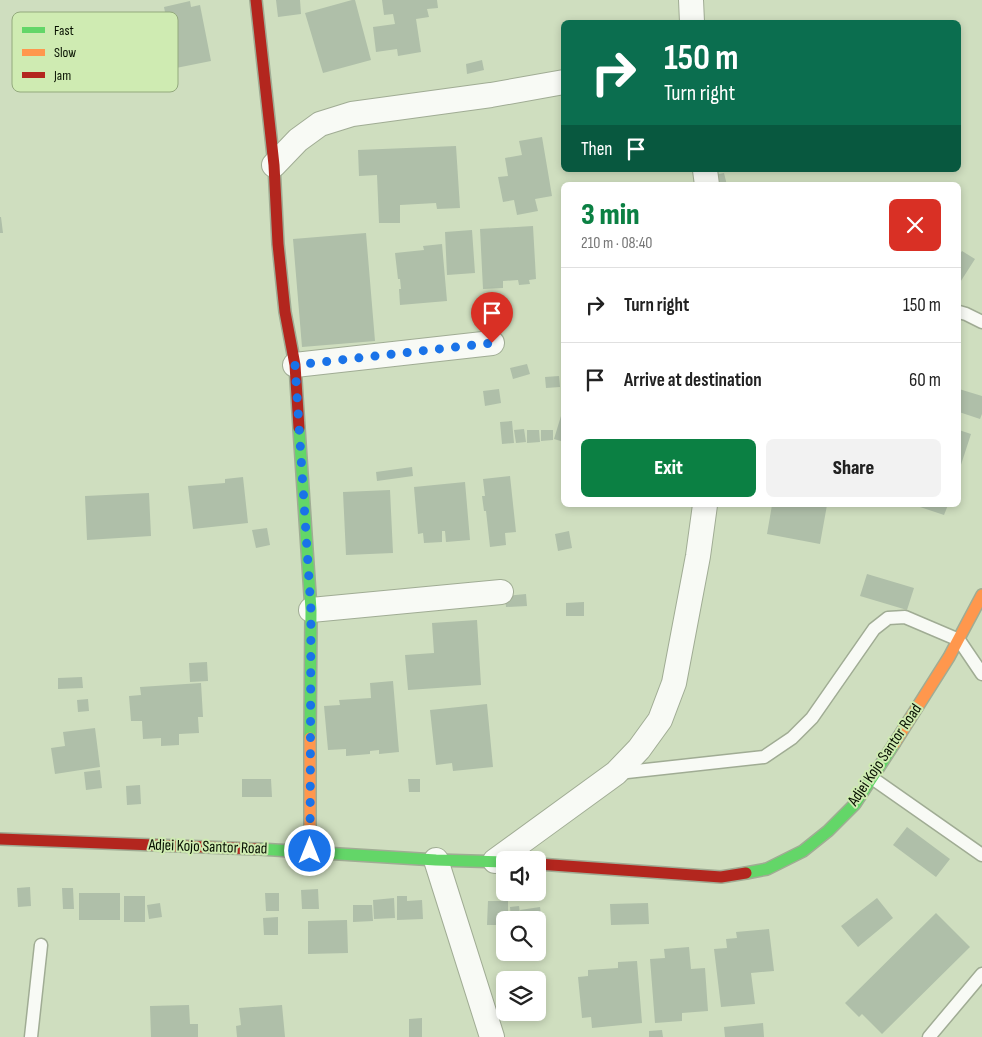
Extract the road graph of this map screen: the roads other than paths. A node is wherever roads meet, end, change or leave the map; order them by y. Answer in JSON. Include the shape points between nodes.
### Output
{"nodes":[{"id":1,"x":256,"y":0,"type":"edge"},
{"id":2,"x":691,"y":0,"type":"edge"},
{"id":3,"x":692,"y":20,"type":"edge"},
{"id":4,"x":561,"y":83,"type":"edge"},
{"id":5,"x":274,"y":165,"type":"junction"},
{"id":6,"x":961,"y":313,"type":"edge"},
{"id":7,"x":982,"y":322,"type":"edge"},
{"id":8,"x":492,"y":343,"type":"dead end"},
{"id":9,"x":295,"y":365,"type":"junction"},
{"id":10,"x":705,"y":507,"type":"edge"},
{"id":11,"x":501,"y":592,"type":"dead end"},
{"id":12,"x":982,"y":595,"type":"edge"},
{"id":13,"x":311,"y":610,"type":"junction"},
{"id":14,"x":959,"y":640,"type":"junction"},
{"id":15,"x":982,"y":674,"type":"edge"},
{"id":16,"x":616,"y":773,"type":"junction"},
{"id":17,"x":872,"y":778,"type":"junction"},
{"id":18,"x":0,"y":839,"type":"edge"},
{"id":19,"x":310,"y":851,"type":"junction"},
{"id":20,"x":513,"y":851,"type":"edge"},
{"id":21,"x":982,"y":855,"type":"edge"},
{"id":22,"x":436,"y":860,"type":"junction"},
{"id":23,"x":496,"y":861,"type":"edge"},
{"id":24,"x":546,"y":865,"type":"edge"},
{"id":25,"x":41,"y":944,"type":"dead end"},
{"id":26,"x":982,"y":974,"type":"edge"},
{"id":27,"x":31,"y":1037,"type":"edge"},
{"id":28,"x":492,"y":1037,"type":"edge"},
{"id":29,"x":929,"y":1037,"type":"edge"}],
"edges":[{"from":1,"to":5,"type":"street"},
{"from":2,"to":3,"type":"street"},
{"from":4,"to":5,"type":"street","via":[[352,114],[320,124],[298,140]]},
{"from":5,"to":9,"type":"street","via":[[283,292]]},
{"from":6,"to":7,"type":"lane"},
{"from":8,"to":9,"type":"street"},
{"from":9,"to":13,"type":"street"},
{"from":10,"to":16,"type":"street","via":[[674,683],[660,720]]},
{"from":11,"to":13,"type":"street"},
{"from":12,"to":14,"type":"street","name":"Adjei Kojo Santor Road"},
{"from":13,"to":19,"type":"street"},
{"from":14,"to":15,"type":"lane"},
{"from":14,"to":16,"type":"lane","via":[[905,618],[888,618],[874,629],[812,718],[792,738],[764,757]]},
{"from":14,"to":17,"type":"street","name":"Adjei Kojo Santor Road"},
{"from":16,"to":20,"type":"street"},
{"from":17,"to":21,"type":"lane"},
{"from":17,"to":24,"type":"street","name":"Adjei Kojo Santor Road","via":[[855,804],[828,831],[803,851],[767,870],[722,876]]},
{"from":18,"to":19,"type":"street","name":"Adjei Kojo Santor Road"},
{"from":19,"to":22,"type":"street","name":"Adjei Kojo Santor Road"},
{"from":22,"to":23,"type":"street","name":"Adjei Kojo Santor Road"},
{"from":22,"to":28,"type":"street"},
{"from":25,"to":27,"type":"lane"},
{"from":26,"to":29,"type":"lane"}]}
